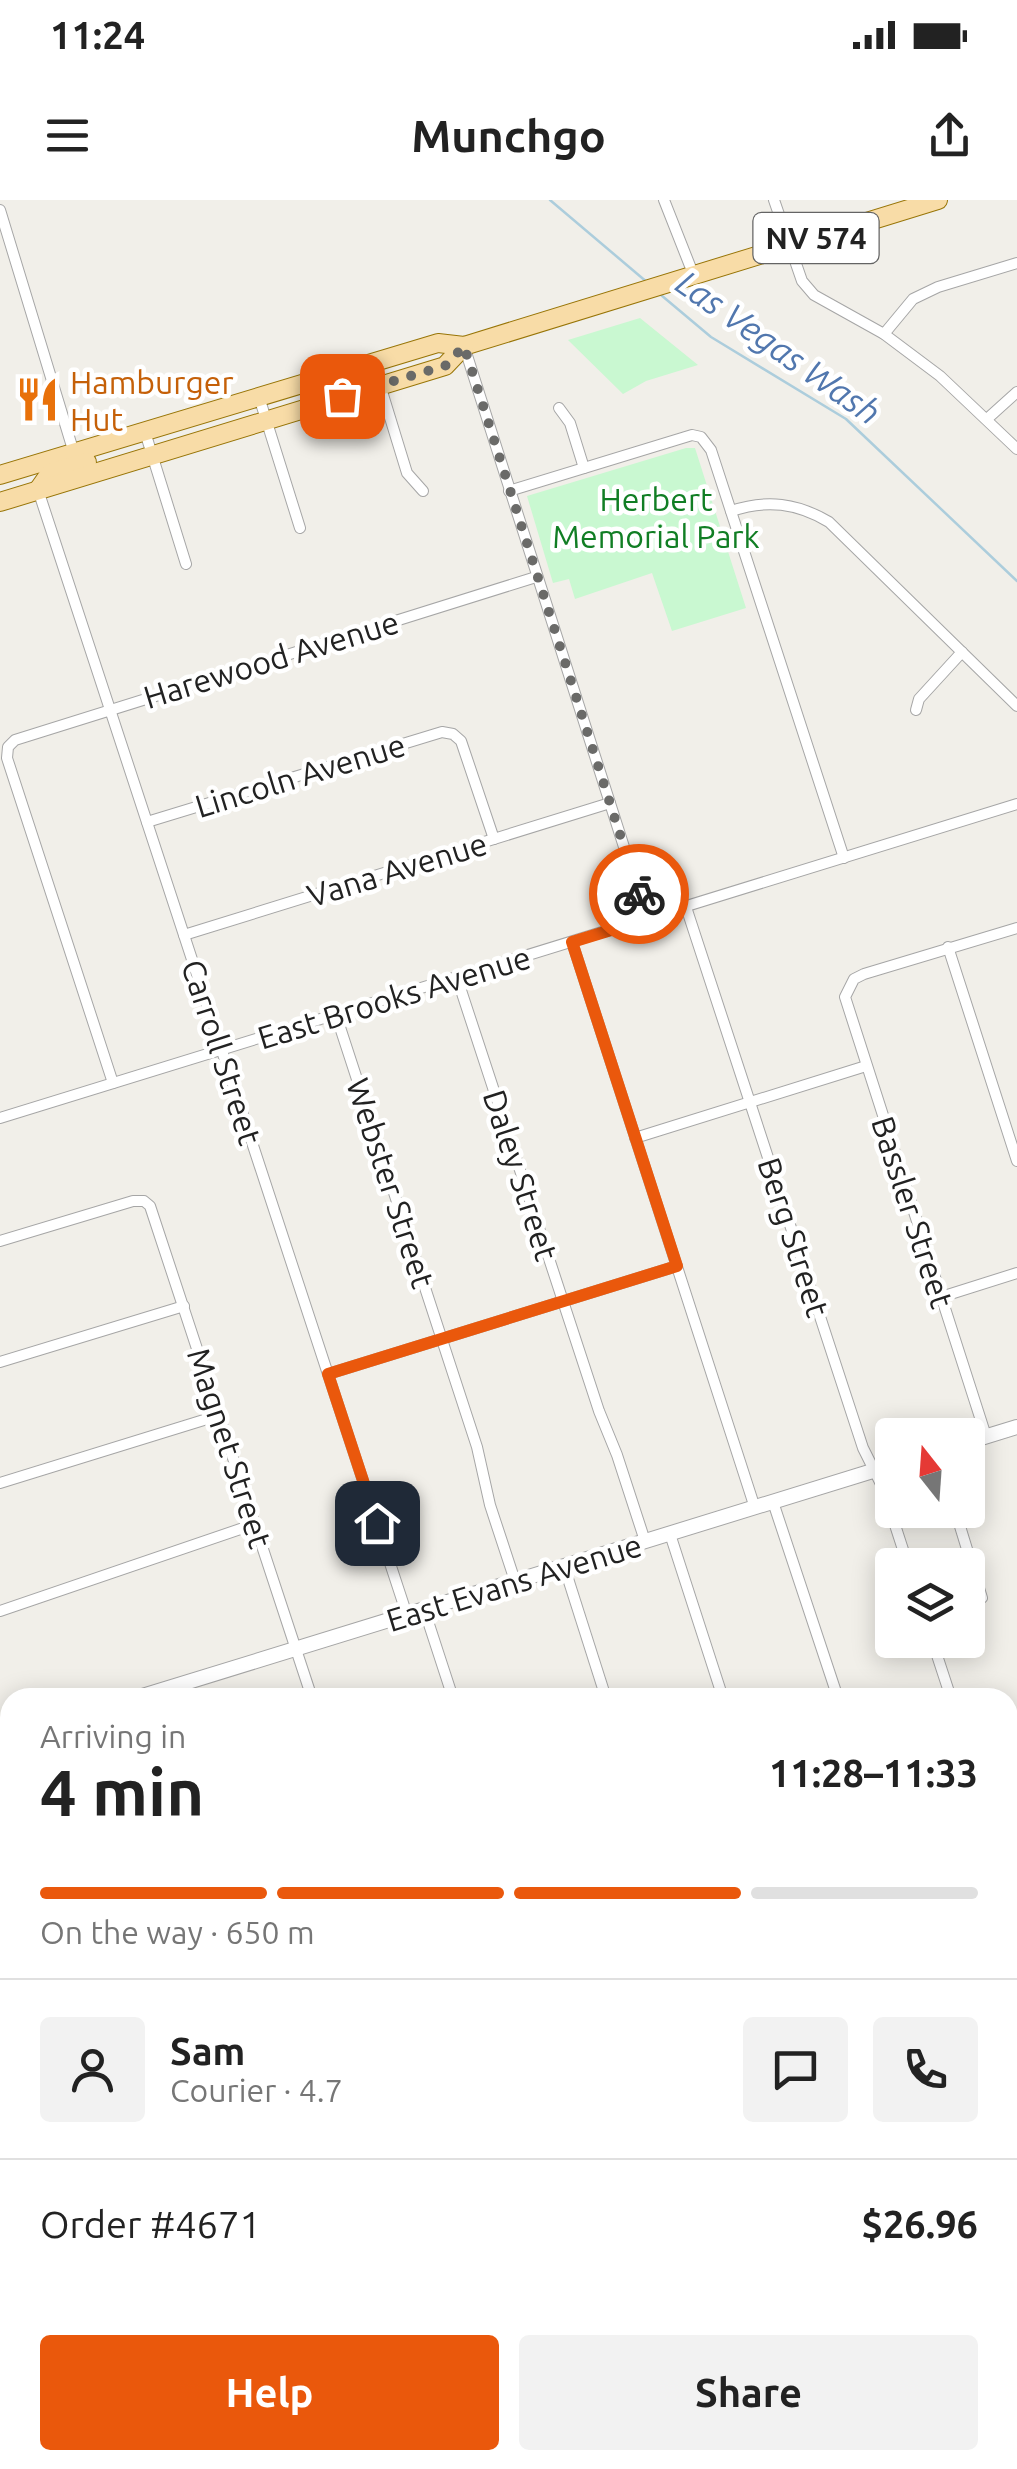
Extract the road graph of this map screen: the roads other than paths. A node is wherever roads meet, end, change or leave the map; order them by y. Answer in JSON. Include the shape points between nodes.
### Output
{"nodes":[{"id":1,"x":664,"y":200,"type":"edge"},
{"id":2,"x":774,"y":200,"type":"edge"},
{"id":3,"x":938,"y":200,"type":"edge"},
{"id":4,"x":0,"y":210,"type":"edge"},
{"id":5,"x":789,"y":247,"type":"junction"},
{"id":6,"x":1017,"y":263,"type":"edge"},
{"id":7,"x":694,"y":276,"type":"junction"},
{"id":8,"x":884,"y":334,"type":"junction"},
{"id":9,"x":464,"y":346,"type":"junction"},
{"id":10,"x":380,"y":385,"type":"junction"},
{"id":11,"x":1017,"y":392,"type":"edge"},
{"id":12,"x":259,"y":397,"type":"junction"},
{"id":13,"x":558,"y":408,"type":"dead end"},
{"id":14,"x":266,"y":419,"type":"junction"},
{"id":15,"x":987,"y":420,"type":"junction"},
{"id":16,"x":145,"y":432,"type":"junction"},
{"id":17,"x":113,"y":441,"type":"junction"},
{"id":18,"x":1017,"y":449,"type":"edge"},
{"id":19,"x":74,"y":453,"type":"junction"},
{"id":20,"x":152,"y":454,"type":"junction"},
{"id":21,"x":584,"y":468,"type":"junction"},
{"id":22,"x":0,"y":475,"type":"edge"},
{"id":23,"x":38,"y":490,"type":"junction"},
{"id":24,"x":423,"y":491,"type":"dead end"},
{"id":25,"x":509,"y":492,"type":"junction"},
{"id":26,"x":0,"y":502,"type":"edge"},
{"id":27,"x":731,"y":510,"type":"junction"},
{"id":28,"x":300,"y":528,"type":"dead end"},
{"id":29,"x":186,"y":564,"type":"dead end"},
{"id":30,"x":536,"y":576,"type":"junction"},
{"id":31,"x":962,"y":652,"type":"junction"},
{"id":32,"x":1017,"y":706,"type":"edge"},
{"id":33,"x":110,"y":709,"type":"junction"},
{"id":34,"x":916,"y":710,"type":"dead end"},
{"id":35,"x":610,"y":804,"type":"junction"},
{"id":36,"x":1017,"y":804,"type":"edge"},
{"id":37,"x":147,"y":822,"type":"junction"},
{"id":38,"x":494,"y":839,"type":"junction"},
{"id":39,"x":844,"y":858,"type":"junction"},
{"id":40,"x":686,"y":907,"type":"junction"},
{"id":41,"x":647,"y":919,"type":"junction"},
{"id":42,"x":1017,"y":928,"type":"edge"},
{"id":43,"x":184,"y":934,"type":"junction"},
{"id":44,"x":572,"y":942,"type":"junction"},
{"id":45,"x":948,"y":948,"type":"junction"},
{"id":46,"x":457,"y":978,"type":"junction"},
{"id":47,"x":336,"y":1015,"type":"junction"},
{"id":48,"x":222,"y":1050,"type":"junction"},
{"id":49,"x":866,"y":1066,"type":"junction"},
{"id":50,"x":113,"y":1083,"type":"junction"},
{"id":51,"x":750,"y":1102,"type":"junction"},
{"id":52,"x":1,"y":1115,"type":"edge"},
{"id":53,"x":635,"y":1138,"type":"junction"},
{"id":54,"x":1017,"y":1161,"type":"edge"},
{"id":55,"x":0,"y":1241,"type":"edge"},
{"id":56,"x":677,"y":1266,"type":"junction"},
{"id":57,"x":1017,"y":1273,"type":"edge"},
{"id":58,"x":941,"y":1297,"type":"junction"},
{"id":59,"x":563,"y":1302,"type":"junction"},
{"id":60,"x":184,"y":1306,"type":"junction"},
{"id":61,"x":442,"y":1340,"type":"junction"},
{"id":62,"x":0,"y":1362,"type":"edge"},
{"id":63,"x":328,"y":1374,"type":"junction"},
{"id":64,"x":220,"y":1415,"type":"junction"},
{"id":65,"x":1017,"y":1427,"type":"edge"},
{"id":66,"x":986,"y":1436,"type":"joint"},
{"id":67,"x":874,"y":1471,"type":"junction"},
{"id":68,"x":0,"y":1482,"type":"edge"},
{"id":69,"x":773,"y":1502,"type":"junction"},
{"id":70,"x":755,"y":1508,"type":"junction"},
{"id":71,"x":255,"y":1524,"type":"junction"},
{"id":72,"x":670,"y":1534,"type":"junction"},
{"id":73,"x":645,"y":1542,"type":"junction"},
{"id":74,"x":902,"y":1548,"type":"edge"},
{"id":75,"x":564,"y":1566,"type":"junction"},
{"id":76,"x":515,"y":1581,"type":"junction"},
{"id":77,"x":424,"y":1610,"type":"junction"},
{"id":78,"x":0,"y":1611,"type":"edge"},
{"id":79,"x":407,"y":1615,"type":"junction"},
{"id":80,"x":296,"y":1649,"type":"junction"},
{"id":81,"x":938,"y":1658,"type":"edge"},
{"id":82,"x":191,"y":1688,"type":"edge"},
{"id":83,"x":309,"y":1688,"type":"edge"},
{"id":84,"x":450,"y":1688,"type":"edge"},
{"id":85,"x":603,"y":1688,"type":"edge"},
{"id":86,"x":720,"y":1688,"type":"edge"},
{"id":87,"x":835,"y":1688,"type":"edge"},
{"id":88,"x":948,"y":1688,"type":"edge"}],
"edges":[{"from":1,"to":7,"type":"street"},
{"from":2,"to":5,"type":"street"},
{"from":3,"to":5,"type":"main road","number":"NV 574"},
{"from":4,"to":19,"type":"street"},
{"from":5,"to":7,"type":"main road","number":"NV 574"},
{"from":5,"to":8,"type":"street","via":[[814,295]]},
{"from":6,"to":8,"type":"street","via":[[913,299]]},
{"from":7,"to":9,"type":"main road","number":"NV 574"},
{"from":8,"to":15,"type":"street"},
{"from":9,"to":10,"type":"main road","number":"NV 574","via":[[445,366]]},
{"from":9,"to":12,"type":"main road","number":"NV 574","via":[[438,343]]},
{"from":9,"to":25,"type":"street"},
{"from":10,"to":14,"type":"main road","number":"NV 574"},
{"from":10,"to":24,"type":"street","via":[[407,473]]},
{"from":11,"to":15,"type":"street"},
{"from":12,"to":14,"type":"street"},
{"from":12,"to":16,"type":"main road","number":"NV 574"},
{"from":13,"to":21,"type":"street","via":[[570,423]]},
{"from":14,"to":20,"type":"main road","number":"NV 574"},
{"from":14,"to":28,"type":"street"},
{"from":15,"to":18,"type":"street"},
{"from":16,"to":17,"type":"main road","number":"NV 574"},
{"from":16,"to":20,"type":"street"},
{"from":17,"to":19,"type":"main road","number":"NV 574"},
{"from":17,"to":23,"type":"main road","via":[[96,459],[50,473]]},
{"from":19,"to":22,"type":"main road","number":"NV 574"},
{"from":20,"to":23,"type":"main road","number":"NV 574"},
{"from":20,"to":29,"type":"street"},
{"from":21,"to":25,"type":"street"},
{"from":21,"to":27,"type":"street","via":[[701,437]]},
{"from":23,"to":26,"type":"main road","number":"NV 574"},
{"from":23,"to":33,"type":"street","name":"Carroll Street"},
{"from":25,"to":30,"type":"street"},
{"from":27,"to":31,"type":"street","via":[[782,503],[829,522]]},
{"from":27,"to":39,"type":"street"},
{"from":30,"to":33,"type":"street","name":"Harewood Avenue"},
{"from":30,"to":35,"type":"street"},
{"from":31,"to":32,"type":"street"},
{"from":31,"to":34,"type":"street"},
{"from":33,"to":37,"type":"street","name":"Carroll Street"},
{"from":33,"to":50,"type":"street","name":"Harewood Avenue","via":[[15,740],[7,758]]},
{"from":35,"to":38,"type":"street","name":"Vana Avenue"},
{"from":35,"to":41,"type":"street"},
{"from":36,"to":39,"type":"street","name":"East Brooks Avenue"},
{"from":37,"to":38,"type":"street","name":"Lincoln Avenue","via":[[442,732],[460,740]]},
{"from":37,"to":43,"type":"street","name":"Carroll Street"},
{"from":38,"to":43,"type":"street","name":"Vana Avenue"},
{"from":39,"to":40,"type":"street","name":"East Brooks Avenue"},
{"from":40,"to":41,"type":"street","name":"East Brooks Avenue"},
{"from":40,"to":51,"type":"street","name":"Berg Street"},
{"from":41,"to":44,"type":"street","name":"East Brooks Avenue"},
{"from":42,"to":45,"type":"street"},
{"from":43,"to":48,"type":"street","name":"Carroll Street"},
{"from":44,"to":46,"type":"street","name":"East Brooks Avenue"},
{"from":44,"to":53,"type":"street"},
{"from":45,"to":49,"type":"street","name":"Bassler Street","via":[[864,974],[848,987],[845,997]]},
{"from":45,"to":54,"type":"street"},
{"from":46,"to":47,"type":"street","name":"East Brooks Avenue"},
{"from":46,"to":59,"type":"street","name":"Daley Street"},
{"from":47,"to":48,"type":"street","name":"East Brooks Avenue"},
{"from":47,"to":61,"type":"street","name":"Webster Street"},
{"from":48,"to":50,"type":"street","name":"East Brooks Avenue"},
{"from":48,"to":63,"type":"street","name":"Carroll Street"},
{"from":49,"to":51,"type":"street"},
{"from":49,"to":58,"type":"street","name":"Bassler Street"},
{"from":50,"to":52,"type":"street","name":"East Brooks Avenue"},
{"from":51,"to":53,"type":"street"},
{"from":51,"to":67,"type":"street","name":"Berg Street"},
{"from":53,"to":56,"type":"street"},
{"from":55,"to":60,"type":"street","name":"Magnet Street","via":[[144,1201]]},
{"from":56,"to":59,"type":"street"},
{"from":56,"to":70,"type":"street"},
{"from":57,"to":58,"type":"street"},
{"from":58,"to":66,"type":"street","name":"Bassler Street"},
{"from":59,"to":61,"type":"street"},
{"from":59,"to":73,"type":"street","name":"Daley Street"},
{"from":60,"to":62,"type":"street"},
{"from":60,"to":64,"type":"street","name":"Magnet Street"},
{"from":61,"to":63,"type":"street"},
{"from":61,"to":76,"type":"street","name":"Webster Street"},
{"from":63,"to":79,"type":"street","name":"Carroll Street"},
{"from":64,"to":68,"type":"street"},
{"from":64,"to":71,"type":"street","name":"Magnet Street"},
{"from":65,"to":66,"type":"street"},
{"from":67,"to":69,"type":"street","name":"East Evans Avenue"},
{"from":67,"to":74,"type":"street","name":"Berg Street"},
{"from":69,"to":70,"type":"street","name":"East Evans Avenue"},
{"from":69,"to":87,"type":"street"},
{"from":70,"to":72,"type":"street","name":"East Evans Avenue"},
{"from":71,"to":78,"type":"street"},
{"from":71,"to":80,"type":"street","name":"Magnet Street"},
{"from":72,"to":73,"type":"street","name":"East Evans Avenue"},
{"from":72,"to":86,"type":"street"},
{"from":73,"to":75,"type":"street","name":"East Evans Avenue"},
{"from":75,"to":76,"type":"street","name":"East Evans Avenue"},
{"from":75,"to":85,"type":"street"},
{"from":76,"to":77,"type":"street","name":"East Evans Avenue"},
{"from":77,"to":79,"type":"street","name":"East Evans Avenue"},
{"from":77,"to":84,"type":"street"},
{"from":79,"to":80,"type":"street","name":"East Evans Avenue"},
{"from":80,"to":82,"type":"street","name":"East Evans Avenue"},
{"from":80,"to":83,"type":"street","name":"Magnet Street"},
{"from":81,"to":88,"type":"street"}]}
